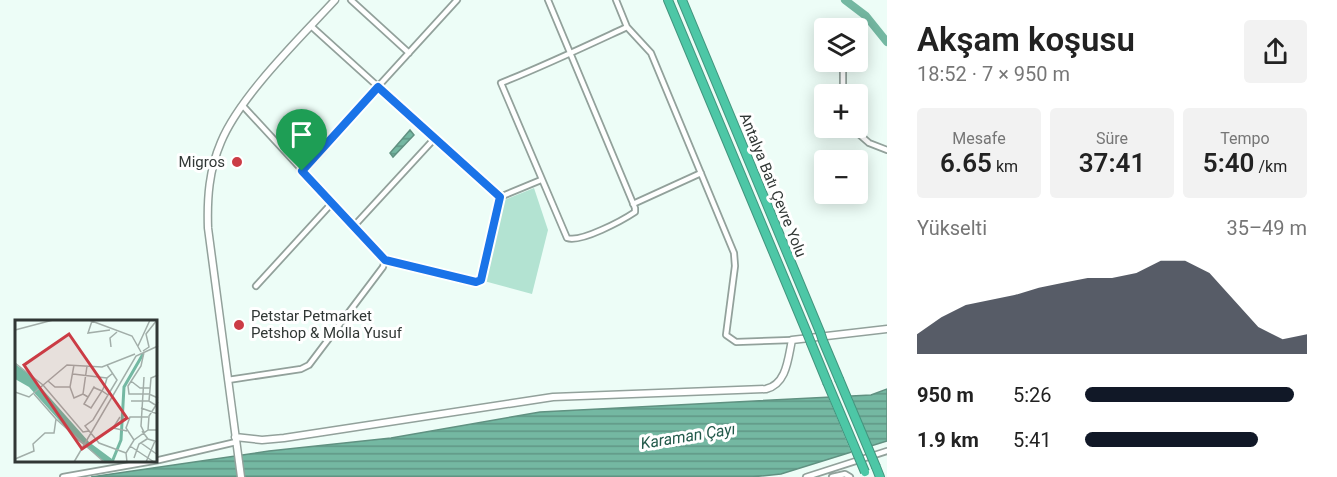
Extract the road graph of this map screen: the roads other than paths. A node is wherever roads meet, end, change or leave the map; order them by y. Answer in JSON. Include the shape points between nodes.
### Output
{"nodes":[{"id":1,"x":335,"y":0,"type":"edge"},
{"id":2,"x":351,"y":0,"type":"edge"},
{"id":3,"x":457,"y":0,"type":"edge"},
{"id":4,"x":548,"y":0,"type":"edge"},
{"id":5,"x":616,"y":0,"type":"edge"},
{"id":6,"x":667,"y":0,"type":"edge"},
{"id":7,"x":682,"y":0,"type":"edge"},
{"id":8,"x":311,"y":26,"type":"junction"},
{"id":9,"x":627,"y":27,"type":"junction"},
{"id":10,"x":571,"y":52,"type":"junction"},
{"id":11,"x":409,"y":53,"type":"junction"},
{"id":12,"x":378,"y":87,"type":"junction"},
{"id":13,"x":243,"y":106,"type":"junction"},
{"id":14,"x":435,"y":138,"type":"junction"},
{"id":15,"x":863,"y":138,"type":"edge"},
{"id":16,"x":887,"y":150,"type":"edge"},
{"id":17,"x":302,"y":171,"type":"junction"},
{"id":18,"x":701,"y":173,"type":"junction"},
{"id":19,"x":542,"y":180,"type":"junction"},
{"id":20,"x":500,"y":197,"type":"junction"},
{"id":21,"x":332,"y":203,"type":"junction"},
{"id":22,"x":633,"y":204,"type":"junction"},
{"id":23,"x":354,"y":226,"type":"junction"},
{"id":24,"x":385,"y":260,"type":"junction"},
{"id":25,"x":256,"y":286,"type":"dead end"},
{"id":26,"x":887,"y":330,"type":"edge"},
{"id":27,"x":792,"y":340,"type":"junction"},
{"id":28,"x":228,"y":380,"type":"junction"},
{"id":29,"x":236,"y":442,"type":"junction"},
{"id":30,"x":887,"y":451,"type":"edge"},
{"id":31,"x":158,"y":460,"type":"edge"},
{"id":32,"x":148,"y":462,"type":"edge"},
{"id":33,"x":866,"y":474,"type":"edge"},
{"id":34,"x":63,"y":477,"type":"edge"},
{"id":35,"x":241,"y":477,"type":"edge"},
{"id":36,"x":806,"y":477,"type":"edge"},
{"id":37,"x":832,"y":477,"type":"edge"},
{"id":38,"x":850,"y":477,"type":"edge"},
{"id":39,"x":880,"y":477,"type":"edge"}],
"edges":[{"from":1,"to":8,"type":"street"},
{"from":2,"to":11,"type":"street"},
{"from":3,"to":11,"type":"street"},
{"from":4,"to":10,"type":"street"},
{"from":5,"to":9,"type":"street"},
{"from":6,"to":33,"type":"highway","bridge":true},
{"from":7,"to":39,"type":"highway","name":"Antalya Batı Çevre Yolu","bridge":true},
{"from":8,"to":12,"type":"street"},
{"from":8,"to":13,"type":"street"},
{"from":9,"to":10,"type":"street"},
{"from":9,"to":18,"type":"street","via":[[651,53]]},
{"from":10,"to":19,"type":"street","via":[[501,83]]},
{"from":10,"to":22,"type":"street"},
{"from":11,"to":12,"type":"street"},
{"from":12,"to":14,"type":"street"},
{"from":12,"to":17,"type":"street"},
{"from":13,"to":17,"type":"street"},
{"from":13,"to":28,"type":"street","via":[[221,142],[208,196],[208,228]]},
{"from":14,"to":20,"type":"street"},
{"from":14,"to":23,"type":"street"},
{"from":15,"to":16,"type":"street"},
{"from":17,"to":21,"type":"street"},
{"from":18,"to":22,"type":"street"},
{"from":18,"to":27,"type":"street","via":[[734,253],[726,334],[736,342]]},
{"from":19,"to":20,"type":"street"},
{"from":19,"to":22,"type":"street","via":[[567,238],[572,240],[627,218],[635,212]]},
{"from":20,"to":24,"type":"street","via":[[481,280]]},
{"from":21,"to":23,"type":"street"},
{"from":21,"to":25,"type":"street"},
{"from":23,"to":24,"type":"street"},
{"from":24,"to":28,"type":"street","via":[[309,365]]},
{"from":26,"to":27,"type":"street"},
{"from":27,"to":29,"type":"street","via":[[785,372],[773,387],[766,389],[579,395]]},
{"from":28,"to":29,"type":"street"},
{"from":29,"to":31,"type":"street"},
{"from":29,"to":35,"type":"street"},
{"from":30,"to":36,"type":"street"},
{"from":32,"to":34,"type":"street"},
{"from":37,"to":38,"type":"street"}]}
